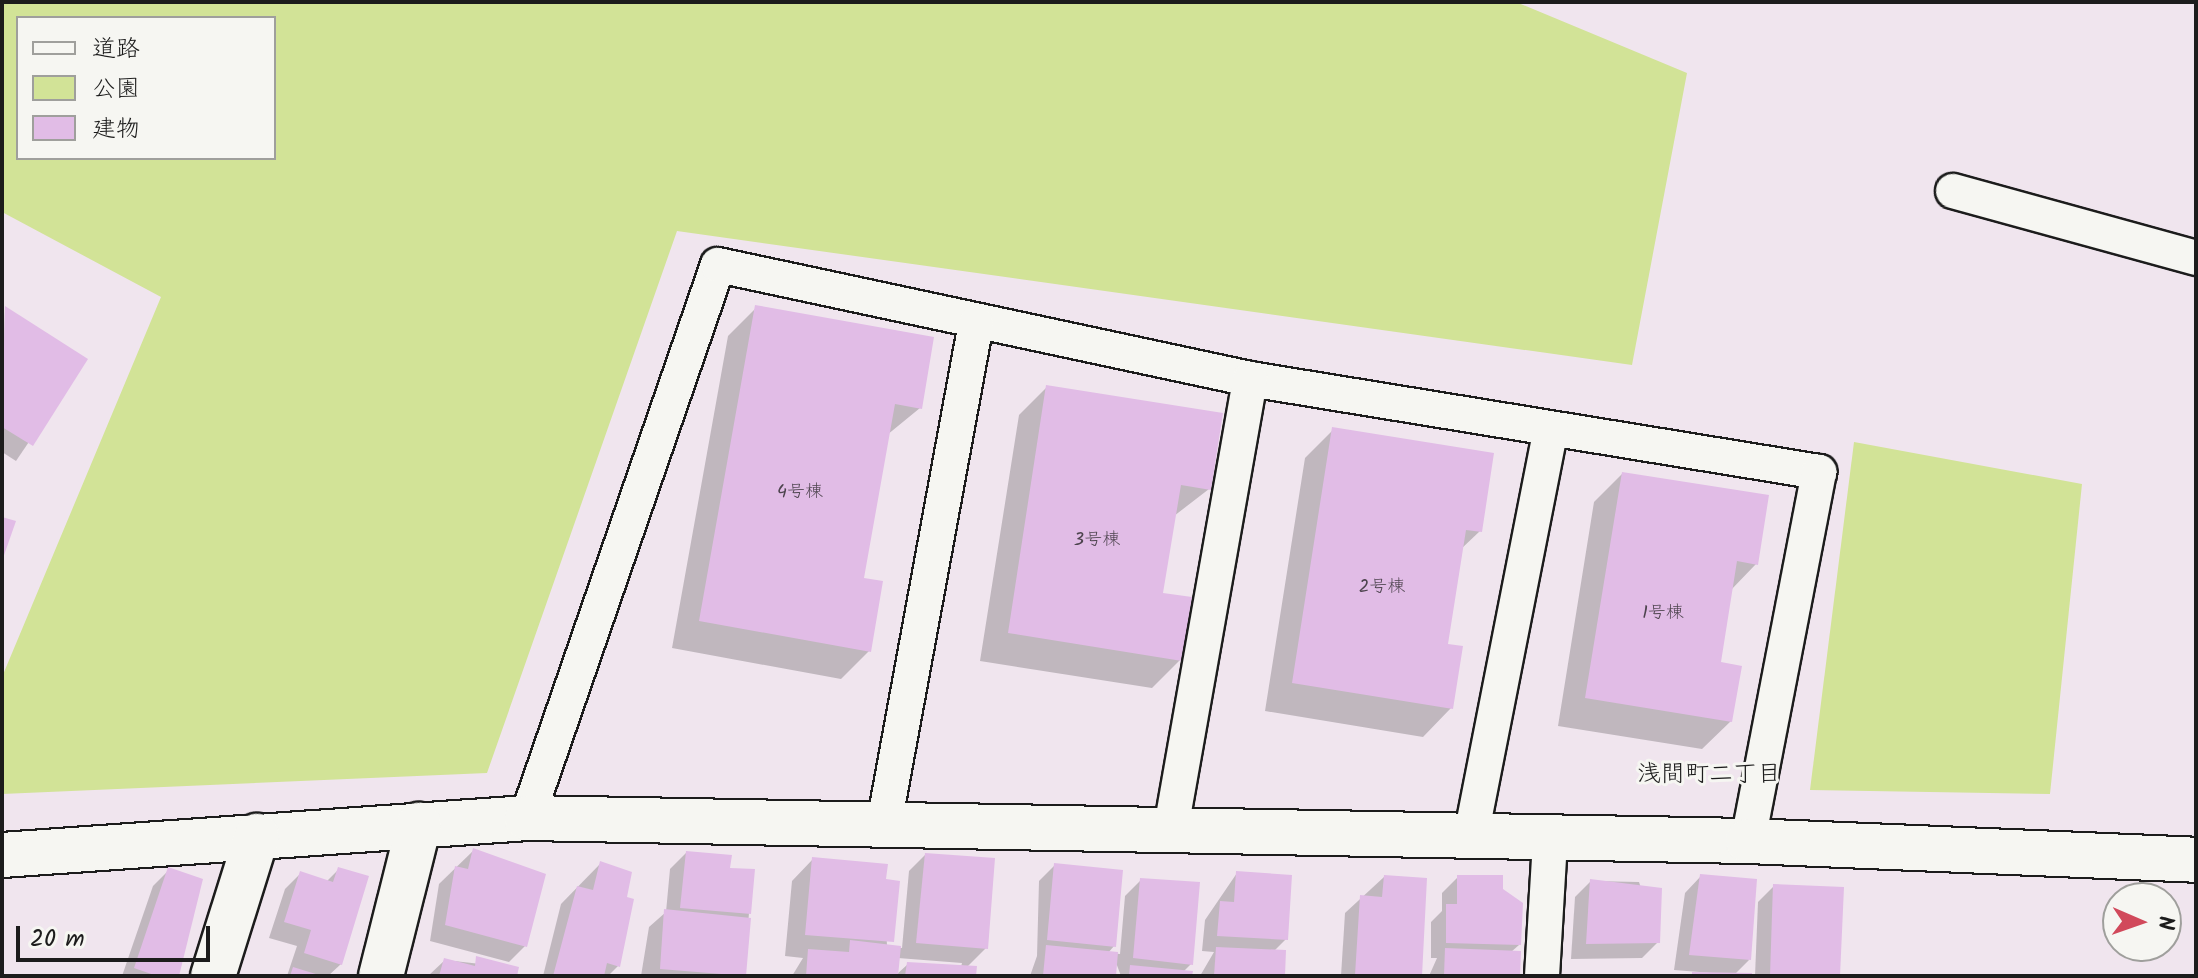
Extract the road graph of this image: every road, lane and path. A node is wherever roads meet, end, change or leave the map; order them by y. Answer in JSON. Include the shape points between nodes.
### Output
{"nodes":[{"id":1,"x":1953,"y":191,"type":"dead end"},
{"id":2,"x":2196,"y":258,"type":"edge"},
{"id":3,"x":976,"y":323,"type":"junction"},
{"id":4,"x":1250,"y":379,"type":"junction"},
{"id":5,"x":1551,"y":430,"type":"junction"},
{"id":6,"x":527,"y":818,"type":"junction"},
{"id":7,"x":884,"y":824,"type":"junction"},
{"id":8,"x":419,"y":825,"type":"junction"},
{"id":9,"x":1170,"y":834,"type":"junction"},
{"id":10,"x":257,"y":836,"type":"junction"},
{"id":11,"x":1470,"y":841,"type":"junction"},
{"id":12,"x":1550,"y":841,"type":"junction"},
{"id":13,"x":1748,"y":841,"type":"junction"},
{"id":14,"x":2,"y":855,"type":"edge"},
{"id":15,"x":2196,"y":860,"type":"edge"},
{"id":16,"x":213,"y":976,"type":"edge"},
{"id":17,"x":381,"y":976,"type":"edge"},
{"id":18,"x":1542,"y":976,"type":"edge"}],
"edges":[{"from":1,"to":2,"type":"lane"},
{"from":3,"to":4,"type":"lane"},
{"from":3,"to":6,"type":"lane","via":[[718,265]]},
{"from":3,"to":7,"type":"lane"},
{"from":4,"to":5,"type":"lane"},
{"from":4,"to":9,"type":"lane"},
{"from":5,"to":11,"type":"lane"},
{"from":5,"to":13,"type":"lane","via":[[1819,472]]},
{"from":6,"to":7,"type":"street"},
{"from":6,"to":8,"type":"street"},
{"from":7,"to":9,"type":"street"},
{"from":8,"to":10,"type":"street"},
{"from":8,"to":17,"type":"street"},
{"from":9,"to":11,"type":"street"},
{"from":10,"to":14,"type":"street"},
{"from":10,"to":16,"type":"street"},
{"from":11,"to":12,"type":"street"},
{"from":12,"to":13,"type":"street"},
{"from":12,"to":18,"type":"lane"},
{"from":13,"to":15,"type":"street"}]}
